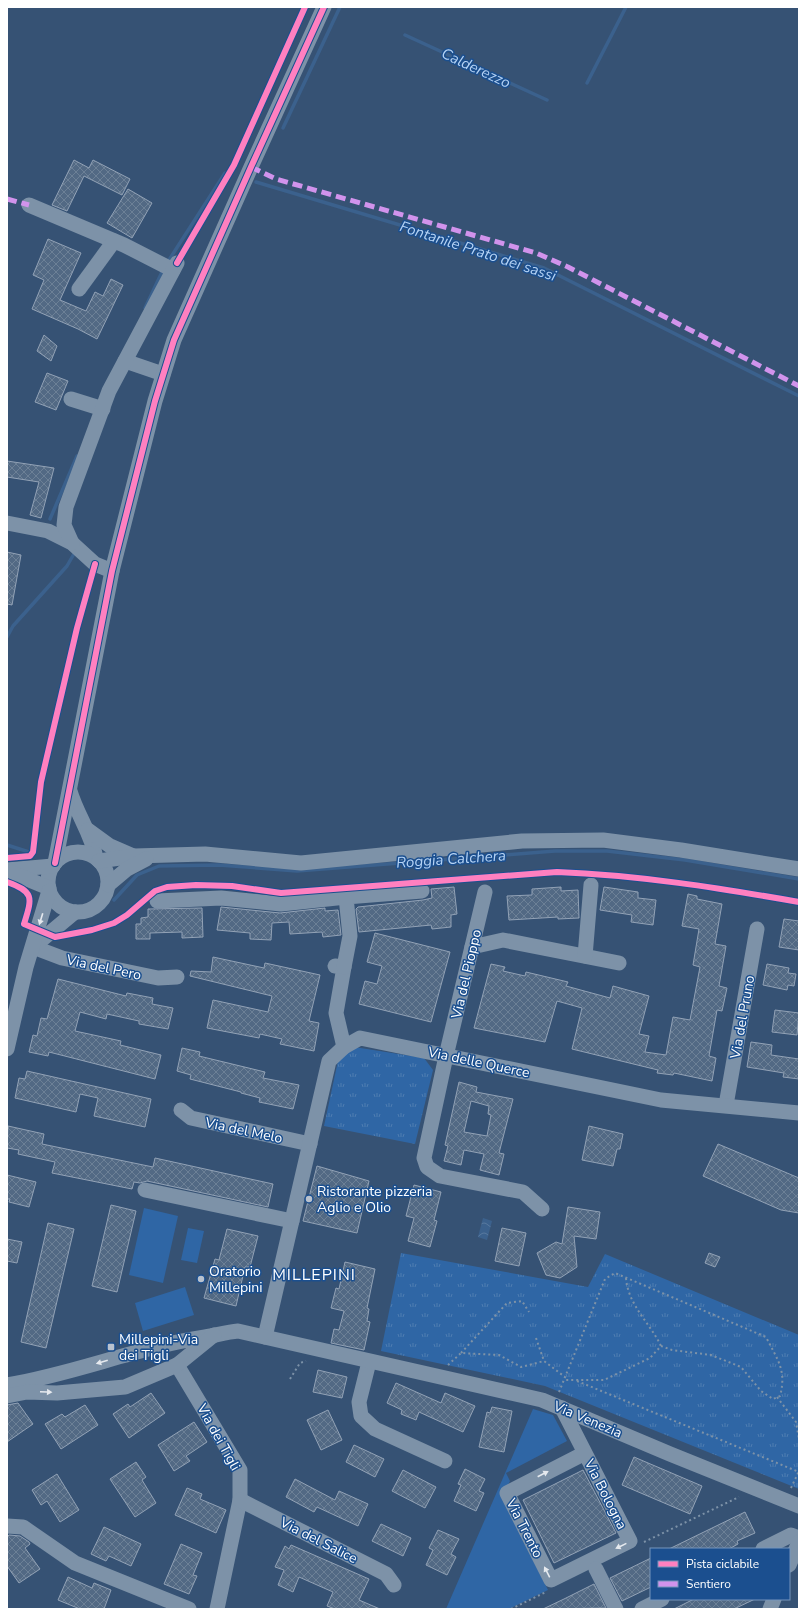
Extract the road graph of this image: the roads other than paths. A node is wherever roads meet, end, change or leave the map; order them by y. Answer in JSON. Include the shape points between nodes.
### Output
{"nodes":[{"id":1,"x":324,"y":7,"type":"edge"},
{"id":2,"x":29,"y":205,"type":"dead end"},
{"id":3,"x":114,"y":241,"type":"junction"},
{"id":4,"x":79,"y":289,"type":"dead end"},
{"id":5,"x":125,"y":361,"type":"junction"},
{"id":6,"x":164,"y":374,"type":"junction"},
{"id":7,"x":71,"y":400,"type":"dead end"},
{"id":8,"x":103,"y":409,"type":"junction"},
{"id":9,"x":7,"y":523,"type":"edge"},
{"id":10,"x":72,"y":543,"type":"junction"},
{"id":11,"x":112,"y":571,"type":"junction"},
{"id":12,"x":70,"y":791,"type":"junction"},
{"id":13,"x":88,"y":829,"type":"junction"},
{"id":14,"x":134,"y":856,"type":"junction"},
{"id":15,"x":154,"y":856,"type":"junction"},
{"id":16,"x":98,"y":860,"type":"junction"},
{"id":17,"x":54,"y":864,"type":"junction"},
{"id":18,"x":799,"y":869,"type":"edge"},
{"id":19,"x":7,"y":871,"type":"edge"},
{"id":20,"x":108,"y":885,"type":"junction"},
{"id":21,"x":591,"y":885,"type":"dead end"},
{"id":22,"x":49,"y":889,"type":"junction"},
{"id":23,"x":422,"y":891,"type":"dead end"},
{"id":24,"x":485,"y":892,"type":"dead end"},
{"id":25,"x":346,"y":897,"type":"junction"},
{"id":26,"x":157,"y":901,"type":"dead end"},
{"id":27,"x":74,"y":912,"type":"junction"},
{"id":28,"x":757,"y":929,"type":"dead end"},
{"id":29,"x":472,"y":946,"type":"junction"},
{"id":30,"x":33,"y":947,"type":"junction"},
{"id":31,"x":585,"y":956,"type":"junction"},
{"id":32,"x":619,"y":963,"type":"dead end"},
{"id":33,"x":177,"y":977,"type":"dead end"},
{"id":34,"x":11,"y":1015,"type":"edge"},
{"id":35,"x":344,"y":1047,"type":"junction"},
{"id":36,"x":7,"y":1049,"type":"edge"},
{"id":37,"x":446,"y":1056,"type":"junction"},
{"id":38,"x":726,"y":1105,"type":"junction"},
{"id":39,"x":181,"y":1110,"type":"dead end"},
{"id":40,"x":799,"y":1113,"type":"edge"},
{"id":41,"x":310,"y":1144,"type":"junction"},
{"id":42,"x":145,"y":1190,"type":"dead end"},
{"id":43,"x":542,"y":1209,"type":"dead end"},
{"id":44,"x":292,"y":1221,"type":"junction"},
{"id":45,"x":214,"y":1335,"type":"junction"},
{"id":46,"x":264,"y":1337,"type":"junction"},
{"id":47,"x":180,"y":1341,"type":"junction"},
{"id":48,"x":161,"y":1345,"type":"junction"},
{"id":49,"x":368,"y":1362,"type":"junction"},
{"id":50,"x":178,"y":1364,"type":"junction"},
{"id":51,"x":81,"y":1368,"type":"junction"},
{"id":52,"x":7,"y":1385,"type":"edge"},
{"id":53,"x":85,"y":1391,"type":"junction"},
{"id":54,"x":7,"y":1396,"type":"edge"},
{"id":55,"x":558,"y":1406,"type":"junction"},
{"id":56,"x":585,"y":1453,"type":"junction"},
{"id":57,"x":445,"y":1461,"type":"dead end"},
{"id":58,"x":240,"y":1500,"type":"junction"},
{"id":59,"x":792,"y":1503,"type":"edge"},
{"id":60,"x":7,"y":1526,"type":"edge"},
{"id":61,"x":799,"y":1538,"type":"edge"},
{"id":62,"x":799,"y":1542,"type":"edge"},
{"id":63,"x":765,"y":1548,"type":"edge"},
{"id":64,"x":790,"y":1563,"type":"edge"},
{"id":65,"x":594,"y":1565,"type":"junction"},
{"id":66,"x":394,"y":1585,"type":"dead end"},
{"id":67,"x":660,"y":1600,"type":"edge"},
{"id":68,"x":189,"y":1609,"type":"edge"},
{"id":69,"x":217,"y":1609,"type":"edge"},
{"id":70,"x":616,"y":1609,"type":"edge"},
{"id":71,"x":642,"y":1609,"type":"edge"}],
"edges":[{"from":1,"to":6,"type":"street","via":[[174,340]]},
{"from":2,"to":3,"type":"street"},
{"from":3,"to":4,"type":"street"},
{"from":3,"to":5,"type":"street","via":[[175,266]]},
{"from":5,"to":6,"type":"street"},
{"from":5,"to":8,"type":"street","via":[[109,391]]},
{"from":6,"to":11,"type":"street","via":[[154,401]]},
{"from":7,"to":8,"type":"street"},
{"from":8,"to":10,"type":"street","via":[[66,507],[64,525]]},
{"from":9,"to":10,"type":"street","via":[[48,531]]},
{"from":10,"to":11,"type":"street","via":[[95,564]]},
{"from":11,"to":12,"type":"street"},
{"from":12,"to":13,"type":"street"},
{"from":12,"to":17,"type":"street"},
{"from":13,"to":14,"type":"street","via":[[110,846]]},
{"from":13,"to":16,"type":"street"},
{"from":14,"to":15,"type":"street"},
{"from":14,"to":16,"type":"street"},
{"from":15,"to":18,"type":"street","via":[[205,854],[301,863],[522,841],[603,840]]},
{"from":15,"to":20,"type":"street","via":[[127,868]]},
{"from":16,"to":17,"type":"street","via":[[79,852],[62,857]]},
{"from":16,"to":20,"type":"street","via":[[107,875]]},
{"from":17,"to":19,"type":"street"},
{"from":17,"to":22,"type":"street","via":[[48,881]]},
{"from":19,"to":22,"type":"street"},
{"from":20,"to":27,"type":"street","via":[[100,902],[88,910]]},
{"from":21,"to":31,"type":"street"},
{"from":22,"to":27,"type":"street","via":[[59,905]]},
{"from":22,"to":30,"type":"street","one_way":true},
{"from":23,"to":25,"type":"street"},
{"from":24,"to":29,"type":"street","name":"Via del Pioppo"},
{"from":25,"to":26,"type":"street","via":[[281,904],[220,898]]},
{"from":25,"to":35,"type":"street","via":[[350,936],[340,966],[336,1013]]},
{"from":27,"to":30,"type":"street"},
{"from":28,"to":38,"type":"street","name":"Via del Pruno"},
{"from":29,"to":31,"type":"street","via":[[503,940]]},
{"from":29,"to":37,"type":"street","name":"Via del Pioppo"},
{"from":30,"to":33,"type":"street","name":"Via del Pero","via":[[62,958],[158,978]]},
{"from":30,"to":34,"type":"street"},
{"from":31,"to":32,"type":"street"},
{"from":34,"to":36,"type":"street"},
{"from":35,"to":37,"type":"street","name":"Via delle Querce","via":[[360,1038]]},
{"from":35,"to":41,"type":"street","name":"Via delle Querce","via":[[329,1061]]},
{"from":37,"to":38,"type":"street","name":"Via delle Querce","via":[[661,1100]]},
{"from":37,"to":43,"type":"street","name":"Via del Pioppo","via":[[424,1158],[427,1167],[440,1176],[523,1192]]},
{"from":38,"to":40,"type":"street","name":"Via delle Querce"},
{"from":39,"to":41,"type":"street","name":"Via del Melo","via":[[191,1118]]},
{"from":41,"to":44,"type":"street","name":"Via delle Querce"},
{"from":42,"to":44,"type":"street"},
{"from":44,"to":46,"type":"street","name":"Via delle Querce"},
{"from":45,"to":46,"type":"street","via":[[238,1331]]},
{"from":45,"to":47,"type":"street"},
{"from":45,"to":50,"type":"street"},
{"from":46,"to":49,"type":"street","name":"Via Venezia"},
{"from":47,"to":48,"type":"street"},
{"from":47,"to":50,"type":"street","name":"Via dei Tigli","via":[[186,1346]]},
{"from":48,"to":50,"type":"street","name":"Via dei Tigli","via":[[159,1350],[162,1364]]},
{"from":48,"to":51,"type":"street","one_way":true},
{"from":49,"to":55,"type":"street","name":"Via Venezia"},
{"from":49,"to":57,"type":"street","via":[[359,1402],[361,1416],[375,1429]]},
{"from":50,"to":53,"type":"street","via":[[125,1387]]},
{"from":50,"to":58,"type":"street","name":"Via dei Tigli","via":[[240,1470]]},
{"from":51,"to":52,"type":"street"},
{"from":51,"to":53,"type":"street","via":[[78,1377],[80,1386]]},
{"from":54,"to":53,"type":"street","one_way":true,"via":[[27,1392]]},
{"from":55,"to":56,"type":"street","name":"Via Bologna"},
{"from":55,"to":59,"type":"street","name":"Via Venezia"},
{"from":56,"to":65,"type":"street","name":"Via Bologna","one_way":true,"via":[[630,1541]]},
{"from":65,"to":56,"type":"street","name":"Via Trento","one_way":true,"via":[[551,1580],[507,1493]]},
{"from":58,"to":66,"type":"street","name":"Via del Salice","via":[[386,1574]]},
{"from":58,"to":69,"type":"street","name":"Via dei Tigli"},
{"from":60,"to":68,"type":"street","via":[[23,1527],[75,1562]]},
{"from":61,"to":63,"type":"street","via":[[792,1535]]},
{"from":62,"to":64,"type":"street"},
{"from":65,"to":70,"type":"street"},
{"from":67,"to":71,"type":"street"}]}
